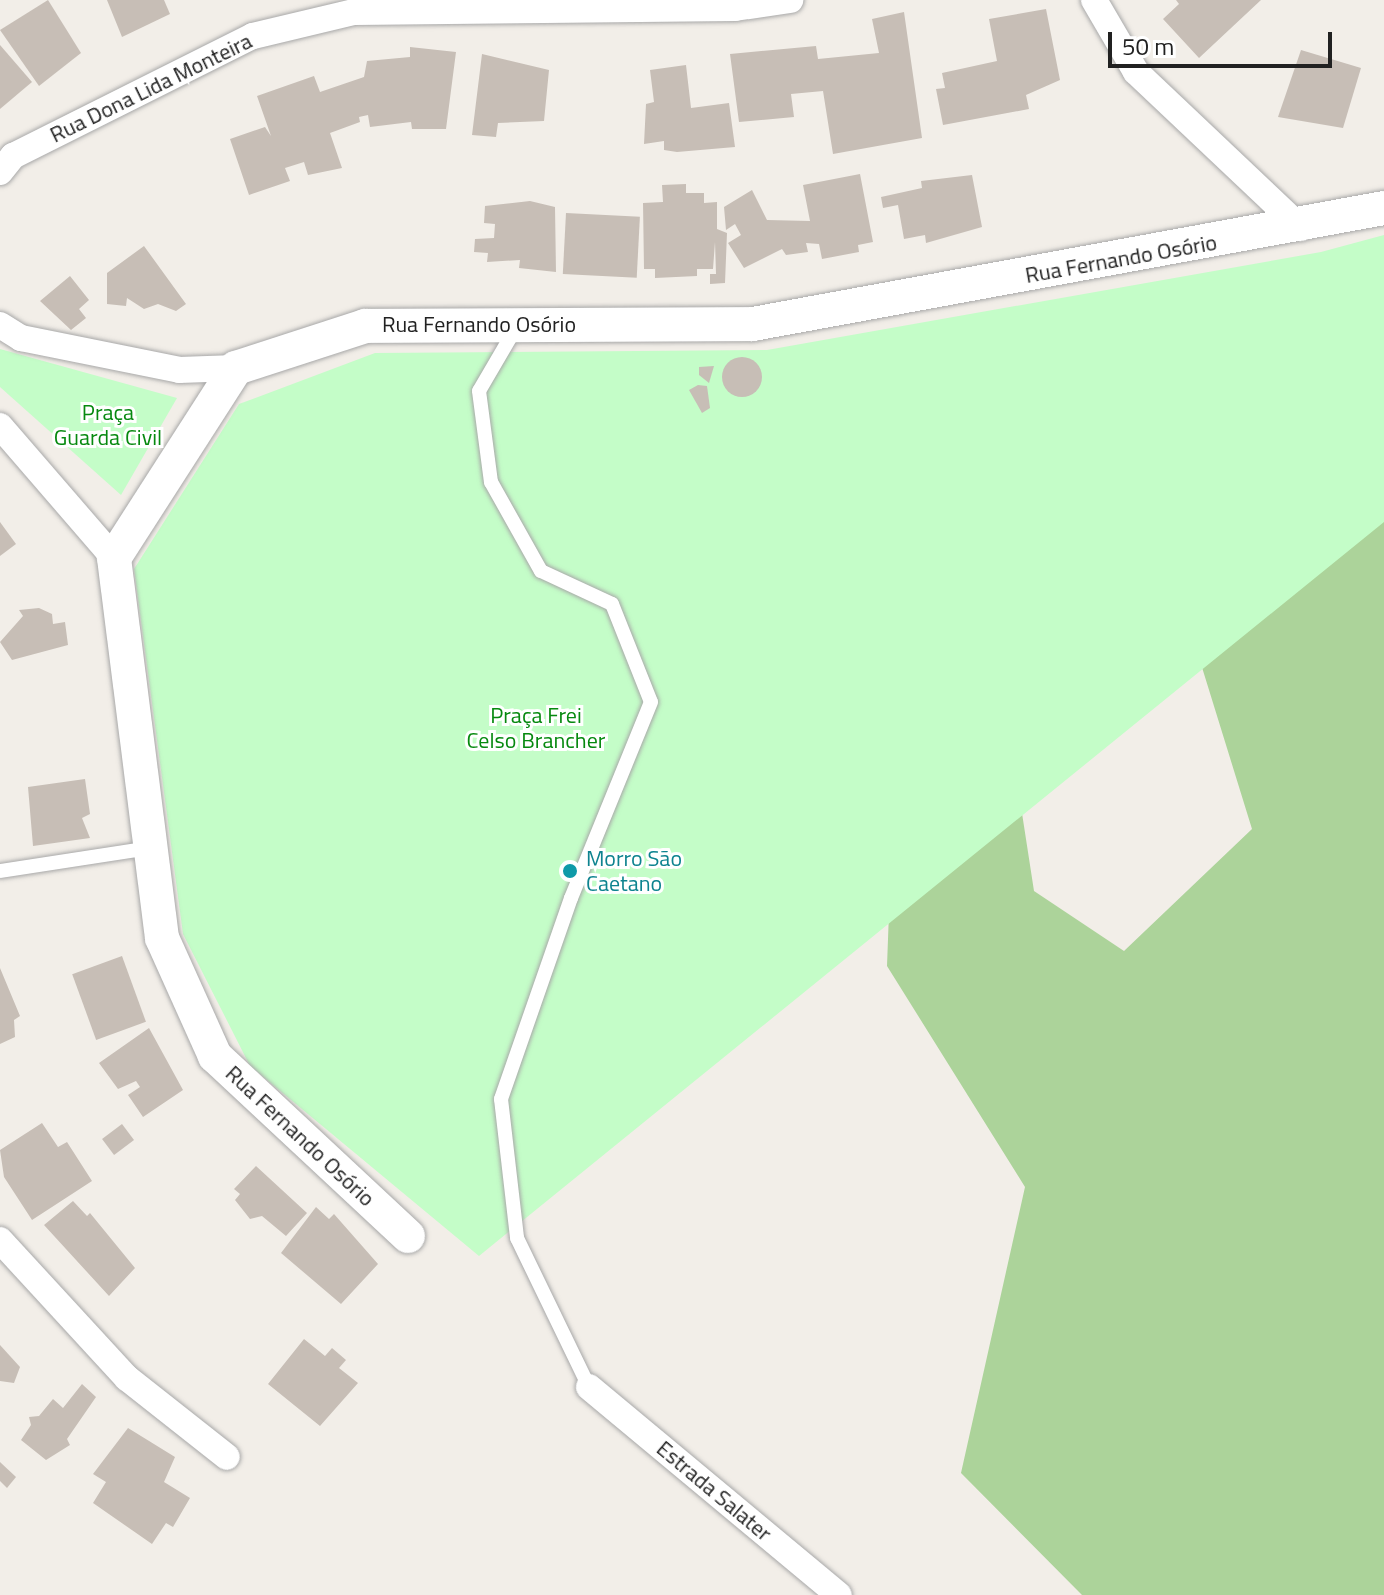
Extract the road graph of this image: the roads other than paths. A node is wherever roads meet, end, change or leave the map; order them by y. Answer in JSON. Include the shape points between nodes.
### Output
{"nodes":[{"id":1,"x":790,"y":0,"type":"edge"},
{"id":2,"x":1094,"y":0,"type":"edge"},
{"id":3,"x":0,"y":172,"type":"edge"},
{"id":4,"x":1384,"y":208,"type":"edge"},
{"id":5,"x":1301,"y":228,"type":"junction"},
{"id":6,"x":0,"y":325,"type":"edge"},
{"id":7,"x":518,"y":325,"type":"junction"},
{"id":8,"x":236,"y":368,"type":"junction"},
{"id":9,"x":0,"y":426,"type":"edge"},
{"id":10,"x":114,"y":558,"type":"junction"},
{"id":11,"x":150,"y":848,"type":"junction"},
{"id":12,"x":0,"y":871,"type":"edge"},
{"id":13,"x":408,"y":1236,"type":"dead end"},
{"id":14,"x":0,"y":1240,"type":"edge"},
{"id":15,"x":589,"y":1387,"type":"joint"},
{"id":16,"x":227,"y":1457,"type":"dead end"},
{"id":17,"x":839,"y":1595,"type":"edge"}],
"edges":[{"from":1,"to":3,"type":"street","name":"Rua Dona Lida Monteira","via":[[735,8],[354,12],[253,36],[13,156]]},
{"from":2,"to":5,"type":"street","via":[[1136,72]]},
{"from":4,"to":5,"type":"street","name":"Rua Fernando Osório"},
{"from":5,"to":7,"type":"street","name":"Rua Fernando Osório","via":[[753,324]]},
{"from":6,"to":8,"type":"street","via":[[21,338],[179,370]]},
{"from":7,"to":8,"type":"street","name":"Rua Fernando Osório","via":[[365,326]]},
{"from":7,"to":15,"type":"lane","via":[[479,391],[491,482],[541,571],[612,604],[651,702],[571,898],[501,1099],[517,1238]]},
{"from":8,"to":10,"type":"street"},
{"from":9,"to":10,"type":"street"},
{"from":10,"to":11,"type":"street","name":"Rua Fernando Osório"},
{"from":11,"to":12,"type":"lane"},
{"from":11,"to":13,"type":"street","name":"Rua Fernando Osório","via":[[162,938],[215,1056]]},
{"from":14,"to":16,"type":"street","via":[[127,1378]]},
{"from":15,"to":17,"type":"street","name":"Estrada Salater"}]}
